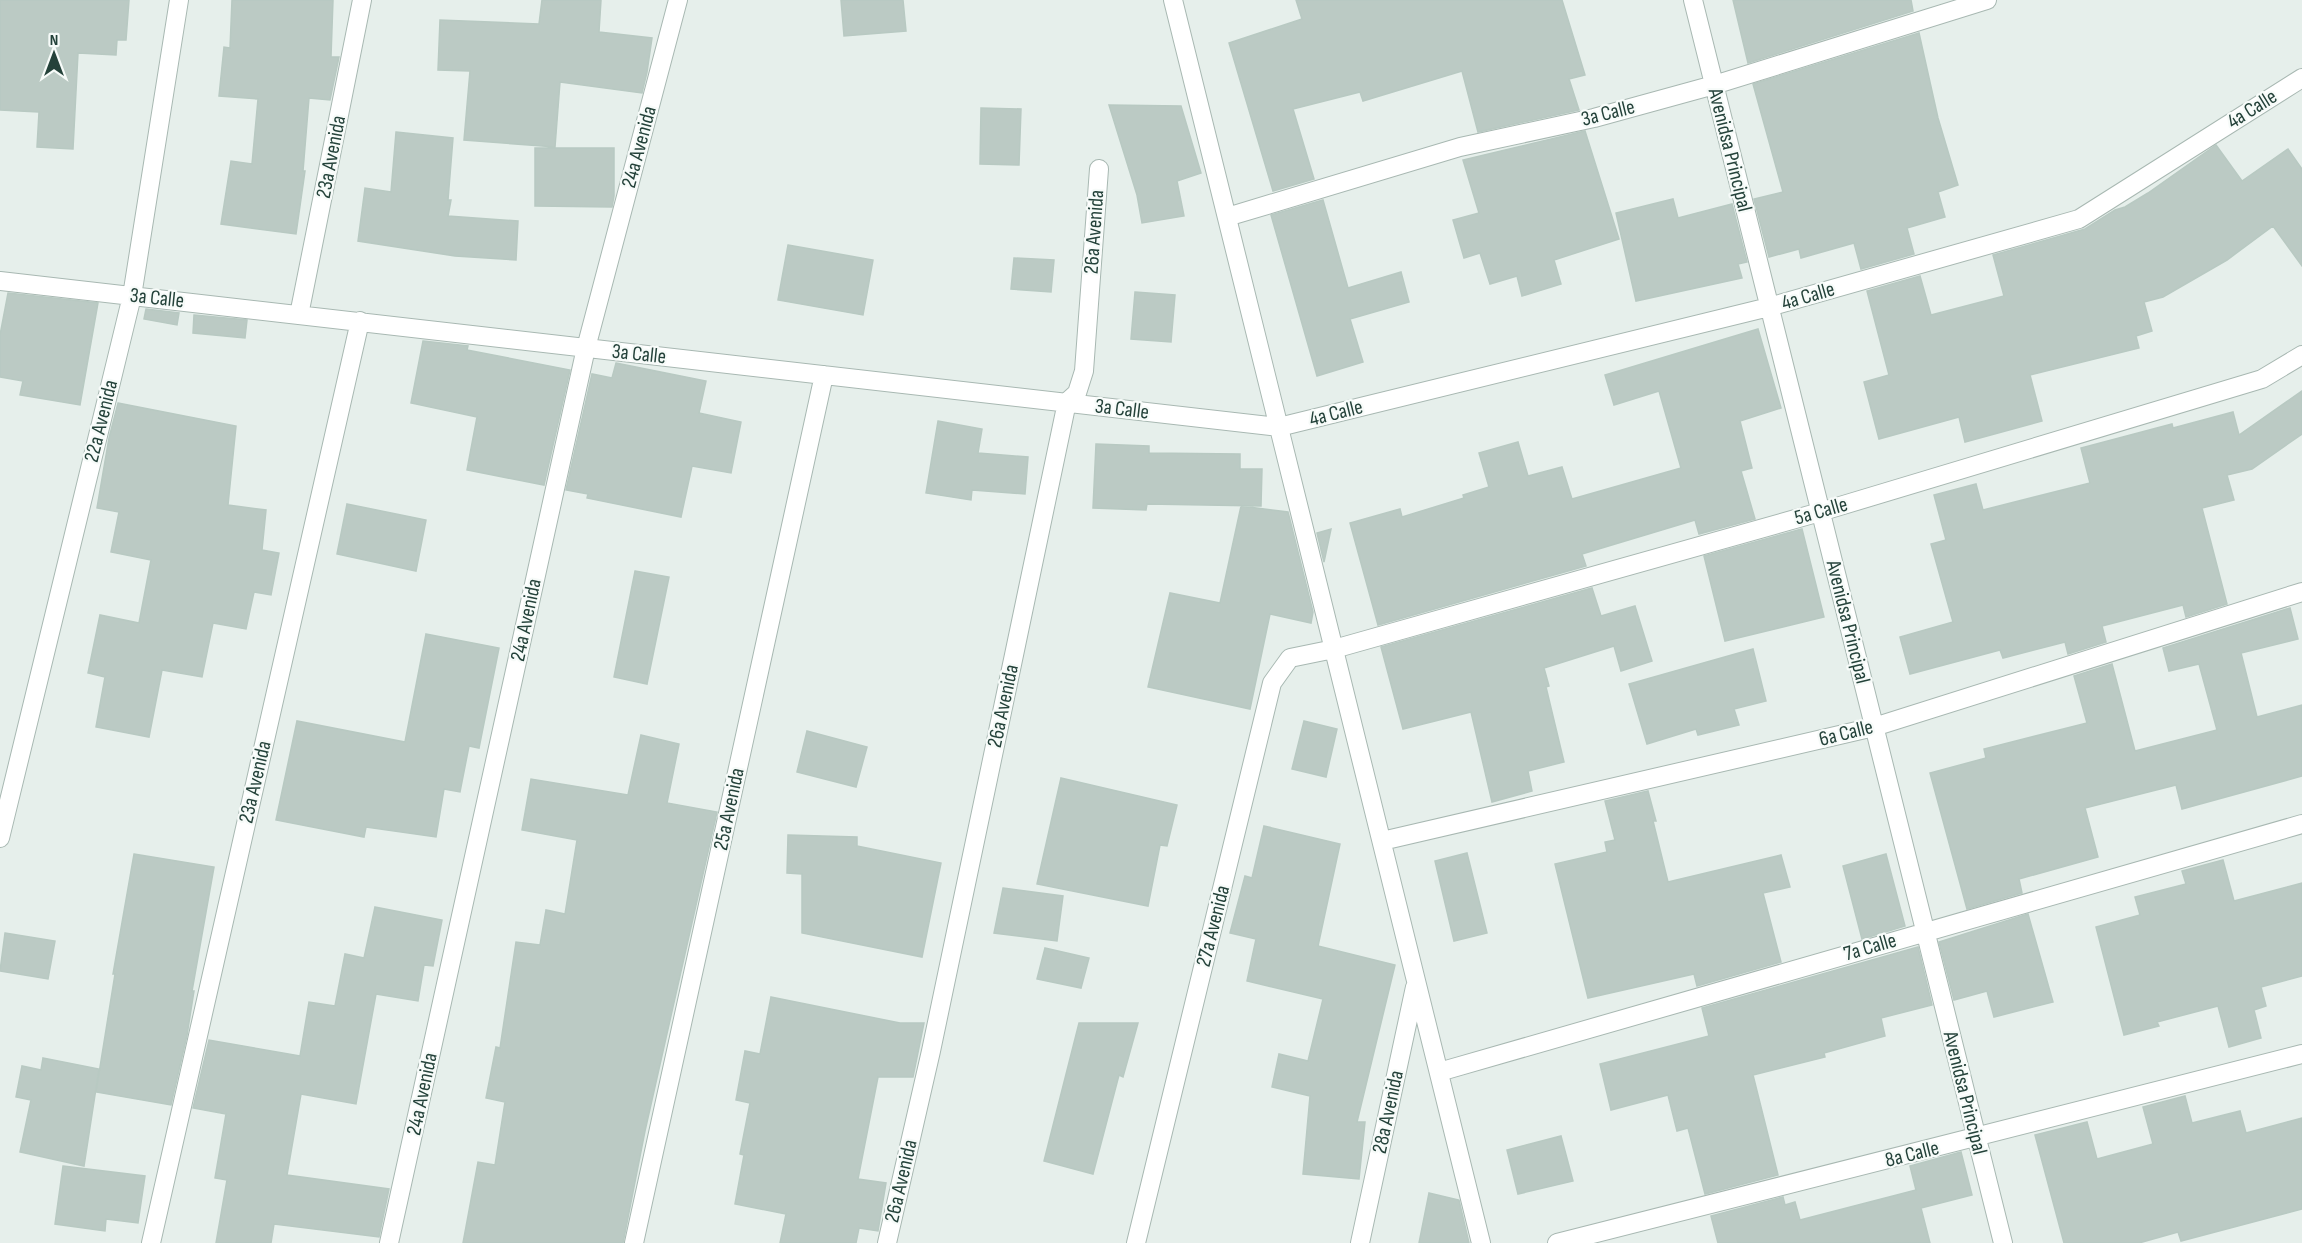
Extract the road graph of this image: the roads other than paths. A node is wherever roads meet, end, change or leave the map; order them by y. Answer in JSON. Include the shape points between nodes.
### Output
{"nodes":[{"id":1,"x":179,"y":0,"type":"edge"},
{"id":2,"x":362,"y":0,"type":"edge"},
{"id":3,"x":678,"y":0,"type":"edge"},
{"id":4,"x":1173,"y":0,"type":"edge"},
{"id":5,"x":1693,"y":0,"type":"edge"},
{"id":6,"x":1987,"y":0,"type":"edge"},
{"id":7,"x":2302,"y":78,"type":"edge"},
{"id":8,"x":1714,"y":85,"type":"junction"},
{"id":9,"x":1099,"y":169,"type":"dead end"},
{"id":10,"x":1227,"y":217,"type":"junction"},
{"id":11,"x":0,"y":280,"type":"edge"},
{"id":12,"x":132,"y":296,"type":"junction"},
{"id":13,"x":1769,"y":307,"type":"junction"},
{"id":14,"x":299,"y":315,"type":"junction"},
{"id":15,"x":360,"y":321,"type":"junction"},
{"id":16,"x":586,"y":348,"type":"junction"},
{"id":17,"x":2302,"y":355,"type":"edge"},
{"id":18,"x":824,"y":375,"type":"junction"},
{"id":19,"x":1067,"y":402,"type":"junction"},
{"id":20,"x":1279,"y":427,"type":"junction"},
{"id":21,"x":1821,"y":512,"type":"junction"},
{"id":22,"x":2302,"y":592,"type":"edge"},
{"id":23,"x":1334,"y":649,"type":"junction"},
{"id":24,"x":1874,"y":727,"type":"junction"},
{"id":25,"x":2302,"y":824,"type":"edge"},
{"id":26,"x":0,"y":838,"type":"edge"},
{"id":27,"x":1382,"y":842,"type":"junction"},
{"id":28,"x":1925,"y":931,"type":"junction"},
{"id":29,"x":1416,"y":981,"type":"junction"},
{"id":30,"x":2302,"y":1054,"type":"edge"},
{"id":31,"x":1438,"y":1072,"type":"junction"},
{"id":32,"x":1976,"y":1137,"type":"junction"},
{"id":33,"x":151,"y":1243,"type":"edge"},
{"id":34,"x":389,"y":1243,"type":"edge"},
{"id":35,"x":634,"y":1243,"type":"edge"},
{"id":36,"x":887,"y":1243,"type":"edge"},
{"id":37,"x":1136,"y":1243,"type":"edge"},
{"id":38,"x":1360,"y":1243,"type":"edge"},
{"id":39,"x":1481,"y":1243,"type":"edge"},
{"id":40,"x":1557,"y":1243,"type":"edge"},
{"id":41,"x":2003,"y":1243,"type":"edge"}],
"edges":[{"from":1,"to":12,"type":"street","name":"22a Avenida"},
{"from":2,"to":14,"type":"street","name":"23a Avenida"},
{"from":3,"to":16,"type":"street","name":"24a Avenida"},
{"from":4,"to":10,"type":"street"},
{"from":5,"to":8,"type":"street","name":"Avenidsa Principal"},
{"from":6,"to":8,"type":"street","name":"3a Calle"},
{"from":7,"to":13,"type":"street","name":"4a Calle","via":[[2079,219]]},
{"from":8,"to":10,"type":"street","name":"3a Calle","via":[[1594,118],[1460,147]]},
{"from":8,"to":13,"type":"street","name":"Avenidsa Principal"},
{"from":9,"to":19,"type":"street","name":"26a Avenida","via":[[1084,371],[1077,393]]},
{"from":10,"to":20,"type":"street"},
{"from":11,"to":12,"type":"street","name":"3a Calle"},
{"from":12,"to":14,"type":"street","name":"3a Calle"},
{"from":12,"to":26,"type":"street","name":"22a Avenida"},
{"from":13,"to":20,"type":"street","name":"4a Calle"},
{"from":13,"to":21,"type":"street","name":"Avenidsa Principal"},
{"from":14,"to":15,"type":"street","name":"3a Calle"},
{"from":15,"to":16,"type":"street","name":"3a Calle"},
{"from":15,"to":33,"type":"street","name":"23a Avenida"},
{"from":16,"to":18,"type":"street","name":"3a Calle"},
{"from":16,"to":34,"type":"street","name":"24a Avenida"},
{"from":17,"to":21,"type":"street","name":"5a Calle","via":[[2262,379]]},
{"from":18,"to":19,"type":"street","name":"3a Calle"},
{"from":18,"to":35,"type":"street","name":"25a Avenida"},
{"from":19,"to":20,"type":"street","name":"3a Calle"},
{"from":19,"to":36,"type":"street","name":"26a Avenida"},
{"from":20,"to":23,"type":"street"},
{"from":21,"to":23,"type":"street","name":"5a Calle"},
{"from":21,"to":24,"type":"street","name":"Avenidsa Principal"},
{"from":22,"to":24,"type":"street","name":"6a Calle"},
{"from":23,"to":27,"type":"street"},
{"from":23,"to":37,"type":"street","name":"27a Avenida","via":[[1290,658],[1272,683]]},
{"from":24,"to":27,"type":"street","name":"6a Calle"},
{"from":24,"to":28,"type":"street","name":"Avenidsa Principal"},
{"from":25,"to":28,"type":"street","name":"7a Calle"},
{"from":27,"to":29,"type":"street"},
{"from":28,"to":31,"type":"street","name":"7a Calle"},
{"from":28,"to":32,"type":"street","name":"Avenidsa Principal"},
{"from":29,"to":31,"type":"street"},
{"from":29,"to":38,"type":"street","name":"28a Avenida"},
{"from":30,"to":32,"type":"street","name":"8a Calle"},
{"from":31,"to":39,"type":"street"},
{"from":32,"to":40,"type":"street","name":"8a Calle"},
{"from":32,"to":41,"type":"street","name":"Avenidsa Principal"}]}
